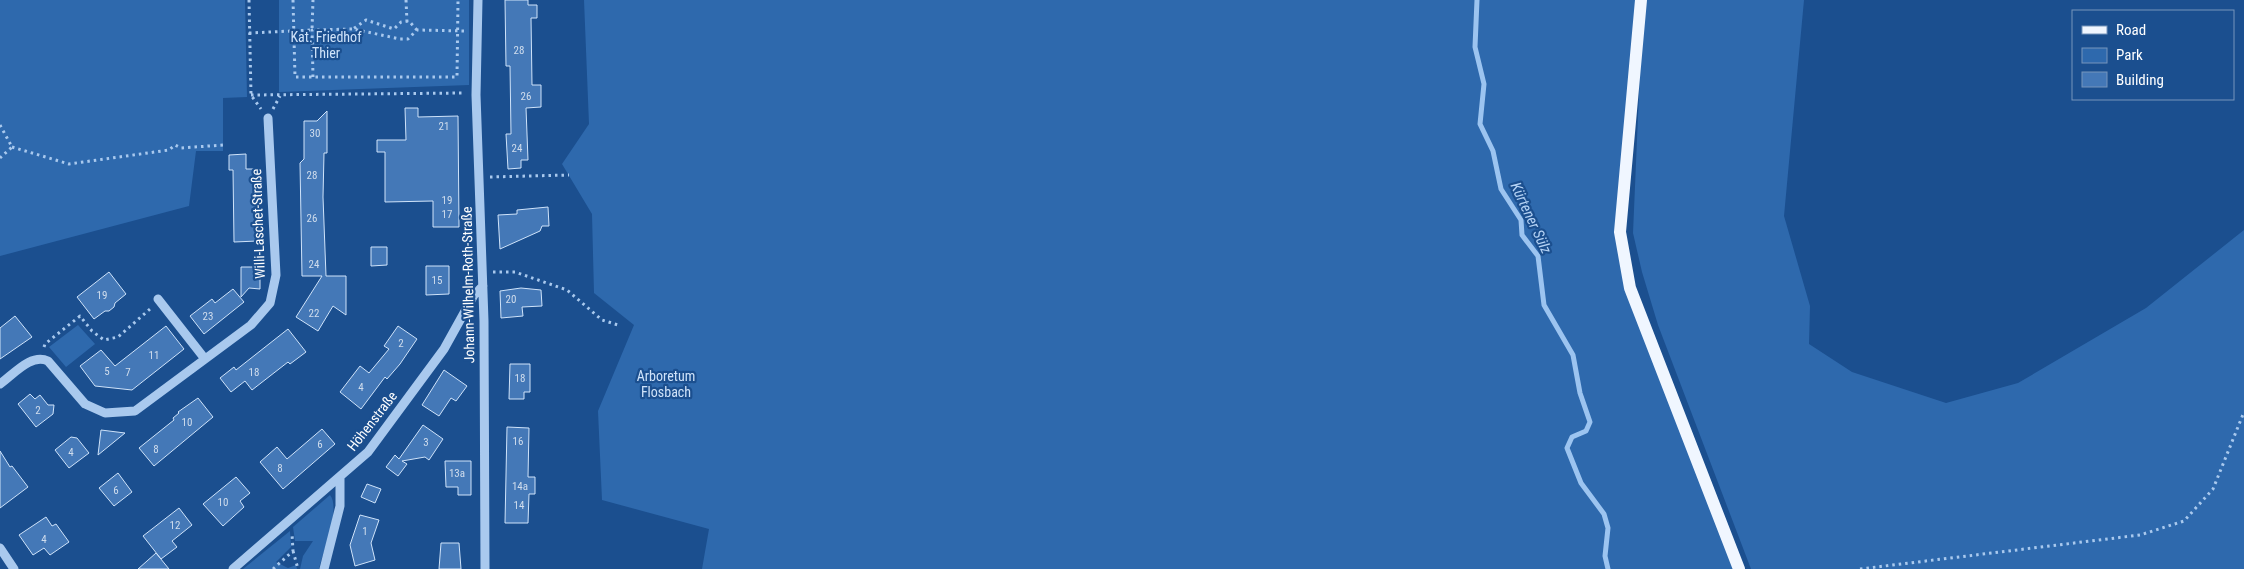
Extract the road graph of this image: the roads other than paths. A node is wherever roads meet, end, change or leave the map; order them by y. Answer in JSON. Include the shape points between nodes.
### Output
{"nodes":[{"id":1,"x":478,"y":0,"type":"edge"},
{"id":2,"x":1641,"y":0,"type":"edge"},
{"id":3,"x":268,"y":118,"type":"road end"},
{"id":4,"x":483,"y":286,"type":"junction"},
{"id":5,"x":158,"y":300,"type":"road end"},
{"id":6,"x":205,"y":359,"type":"junction"},
{"id":7,"x":0,"y":384,"type":"edge"},
{"id":8,"x":340,"y":477,"type":"junction"},
{"id":9,"x":0,"y":548,"type":"edge"},
{"id":10,"x":14,"y":569,"type":"edge"},
{"id":11,"x":233,"y":569,"type":"edge"},
{"id":12,"x":324,"y":569,"type":"edge"},
{"id":13,"x":485,"y":569,"type":"edge"},
{"id":14,"x":1739,"y":569,"type":"edge"}],
"edges":[{"from":1,"to":4,"type":"street","name":"Johann-Wilhelm-Roth-Straße","via":[[477,93]]},
{"from":2,"to":14,"type":"main road","via":[[1620,232],[1630,288]]},
{"from":3,"to":6,"type":"street","name":"Willi-Laschet-Straße","via":[[276,275],[270,302],[251,325]]},
{"from":4,"to":8,"type":"street","name":"Höhenstraße","via":[[474,295],[444,349],[380,437]]},
{"from":4,"to":13,"type":"street","name":"Johann-Wilhelm-Roth-Straße"},
{"from":5,"to":6,"type":"street"},
{"from":6,"to":7,"type":"street","name":"Willi-Laschet-Straße","via":[[134,411],[105,413],[85,404],[48,361],[41,358],[33,358]]},
{"from":8,"to":11,"type":"street","name":"Höhenstraße"},
{"from":8,"to":12,"type":"street","via":[[340,506]]},
{"from":9,"to":10,"type":"street"}]}
